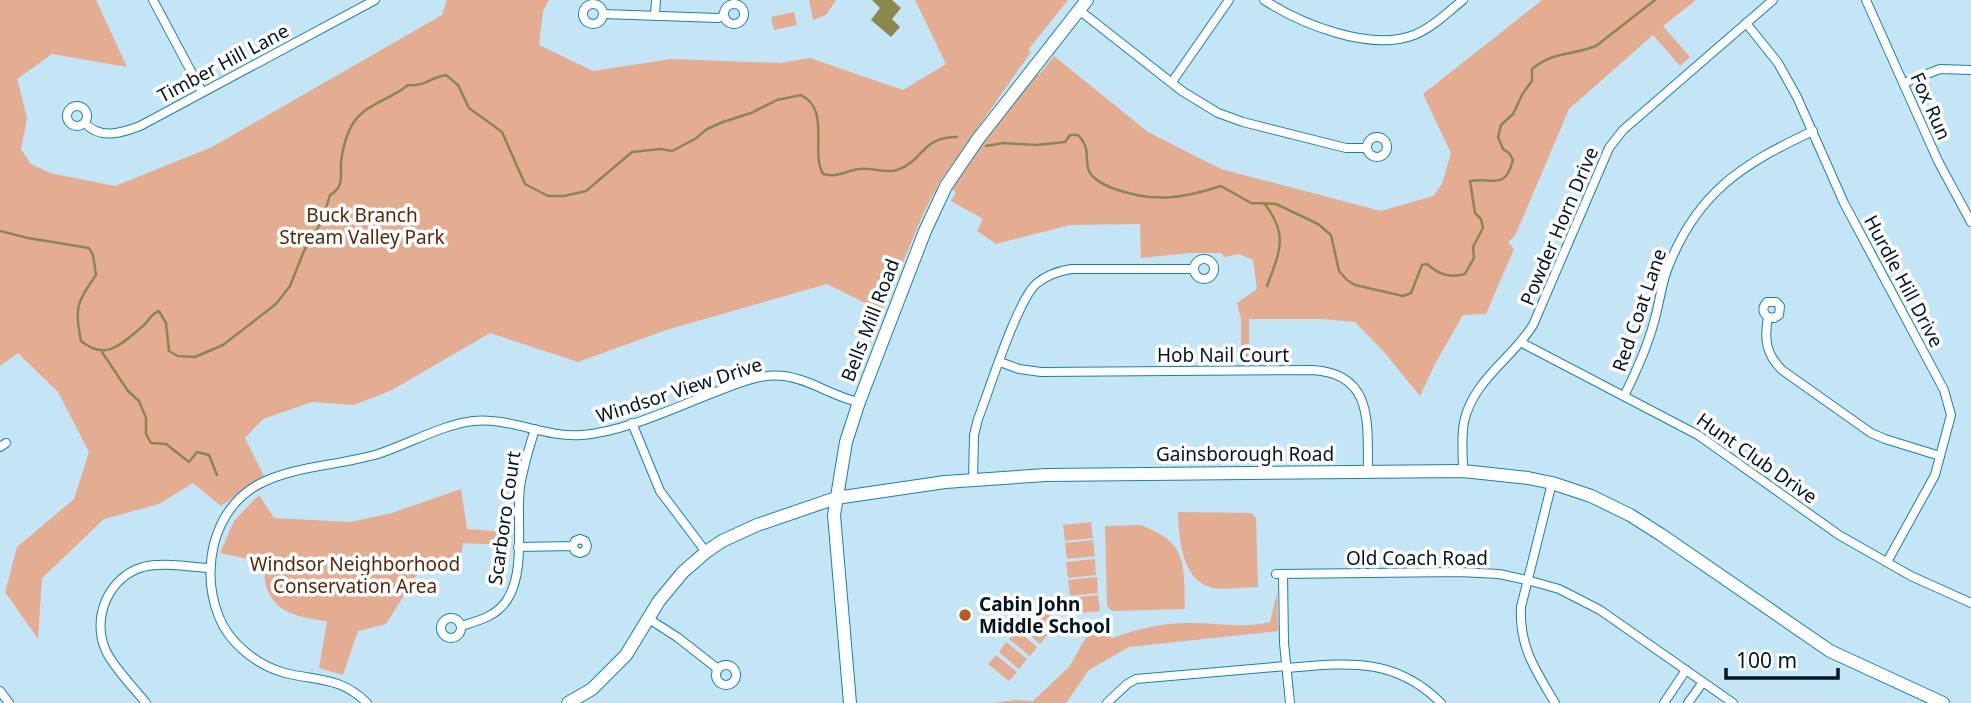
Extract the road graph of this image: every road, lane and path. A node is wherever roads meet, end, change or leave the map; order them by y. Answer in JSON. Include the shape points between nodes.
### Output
{"nodes":[{"id":1,"x":153,"y":0,"type":"edge"},
{"id":2,"x":375,"y":0,"type":"edge"},
{"id":3,"x":656,"y":0,"type":"edge"},
{"id":4,"x":1229,"y":0,"type":"edge"},
{"id":5,"x":1264,"y":0,"type":"edge"},
{"id":6,"x":1463,"y":0,"type":"edge"},
{"id":7,"x":1773,"y":0,"type":"edge"},
{"id":8,"x":1866,"y":0,"type":"edge"},
{"id":9,"x":1083,"y":5,"type":"edge"},
{"id":10,"x":603,"y":14,"type":"dead end"},
{"id":11,"x":655,"y":15,"type":"junction"},
{"id":12,"x":724,"y":16,"type":"dead end"},
{"id":13,"x":1746,"y":23,"type":"junction"},
{"id":14,"x":1971,"y":70,"type":"edge"},
{"id":15,"x":1172,"y":82,"type":"junction"},
{"id":16,"x":1903,"y":82,"type":"junction"},
{"id":17,"x":202,"y":92,"type":"junction"},
{"id":18,"x":85,"y":124,"type":"dead end"},
{"id":19,"x":1813,"y":131,"type":"junction"},
{"id":20,"x":1367,"y":148,"type":"dead end"},
{"id":21,"x":1971,"y":222,"type":"edge"},
{"id":22,"x":1194,"y":269,"type":"dead end"},
{"id":23,"x":1768,"y":317,"type":"dead end"},
{"id":24,"x":1522,"y":343,"type":"junction"},
{"id":25,"x":1000,"y":362,"type":"junction"},
{"id":26,"x":1624,"y":396,"type":"junction"},
{"id":27,"x":859,"y":402,"type":"junction"},
{"id":28,"x":632,"y":423,"type":"junction"},
{"id":29,"x":535,"y":429,"type":"junction"},
{"id":30,"x":1940,"y":456,"type":"junction"},
{"id":31,"x":1463,"y":471,"type":"junction"},
{"id":32,"x":1368,"y":472,"type":"junction"},
{"id":33,"x":973,"y":480,"type":"junction"},
{"id":34,"x":1552,"y":482,"type":"junction"},
{"id":35,"x":836,"y":498,"type":"junction"},
{"id":36,"x":573,"y":546,"type":"dead end"},
{"id":37,"x":519,"y":547,"type":"junction"},
{"id":38,"x":706,"y":552,"type":"junction"},
{"id":39,"x":1887,"y":562,"type":"junction"},
{"id":40,"x":208,"y":568,"type":"junction"},
{"id":41,"x":1527,"y":580,"type":"junction"},
{"id":42,"x":1971,"y":603,"type":"edge"},
{"id":43,"x":649,"y":619,"type":"junction"},
{"id":44,"x":461,"y":626,"type":"dead end"},
{"id":45,"x":1286,"y":667,"type":"junction"},
{"id":46,"x":718,"y":669,"type":"dead end"},
{"id":47,"x":1686,"y":670,"type":"junction"},
{"id":48,"x":1703,"y":682,"type":"junction"},
{"id":49,"x":0,"y":691,"type":"edge"},
{"id":50,"x":9,"y":703,"type":"edge"},
{"id":51,"x":146,"y":703,"type":"edge"},
{"id":52,"x":367,"y":703,"type":"edge"},
{"id":53,"x":568,"y":703,"type":"edge"},
{"id":54,"x":850,"y":703,"type":"edge"},
{"id":55,"x":1107,"y":703,"type":"edge"},
{"id":56,"x":1290,"y":703,"type":"edge"},
{"id":57,"x":1440,"y":703,"type":"edge"},
{"id":58,"x":1555,"y":703,"type":"edge"},
{"id":59,"x":1664,"y":703,"type":"edge"},
{"id":60,"x":1688,"y":703,"type":"edge"},
{"id":61,"x":1733,"y":703,"type":"edge"},
{"id":62,"x":1944,"y":703,"type":"edge"}],
"edges":[{"from":1,"to":17,"type":"street"},
{"from":2,"to":17,"type":"street","name":"Timber Hill Lane"},
{"from":3,"to":11,"type":"street"},
{"from":4,"to":15,"type":"street"},
{"from":5,"to":6,"type":"street","via":[[1308,25],[1382,41],[1420,33]]},
{"from":7,"to":13,"type":"street","name":"Powder Horn Drive"},
{"from":8,"to":16,"type":"street","name":"Fox Run"},
{"from":9,"to":15,"type":"street"},
{"from":9,"to":27,"type":"street","name":"Bells Mill Road","via":[[946,186]]},
{"from":10,"to":11,"type":"street"},
{"from":11,"to":12,"type":"street"},
{"from":13,"to":19,"type":"street","name":"Hurdle Hill Drive","via":[[1778,63]]},
{"from":13,"to":24,"type":"street","name":"Powder Horn Drive","via":[[1615,139],[1542,308]]},
{"from":14,"to":16,"type":"street","via":[[1940,69]]},
{"from":15,"to":20,"type":"street","via":[[1206,107],[1231,118],[1346,148]]},
{"from":16,"to":21,"type":"street","name":"Fox Run"},
{"from":17,"to":18,"type":"street","name":"Timber Hill Lane","via":[[124,132],[105,134]]},
{"from":19,"to":26,"type":"street","name":"Red Coat Lane","via":[[1747,165],[1701,208],[1666,273],[1648,341]]},
{"from":19,"to":30,"type":"street","name":"Hurdle Hill Drive","via":[[1844,203],[1948,399],[1950,422]]},
{"from":22,"to":25,"type":"street","via":[[1051,274],[1027,294]]},
{"from":23,"to":30,"type":"street","via":[[1766,346],[1782,370],[1871,433]]},
{"from":24,"to":26,"type":"street","name":"Hunt Club Drive"},
{"from":24,"to":31,"type":"street","name":"Powder Horn Drive","via":[[1484,382],[1469,407],[1463,429]]},
{"from":25,"to":32,"type":"street","name":"Hob Nail Court","via":[[1041,372],[1332,373],[1353,386],[1364,403]]},
{"from":25,"to":33,"type":"street","via":[[974,435]]},
{"from":26,"to":39,"type":"street","name":"Hunt Club Drive","via":[[1698,435],[1839,535]]},
{"from":27,"to":28,"type":"street","name":"Windsor View Drive","via":[[798,379],[769,376]]},
{"from":27,"to":35,"type":"street","name":"Bells Mill Road"},
{"from":28,"to":29,"type":"street","name":"Windsor View Drive","via":[[582,435]]},
{"from":28,"to":38,"type":"street","via":[[660,491]]},
{"from":29,"to":37,"type":"street","name":"Scarboro Court","via":[[520,488]]},
{"from":29,"to":40,"type":"street","name":"Windsor View Drive","via":[[474,421],[377,454],[271,477],[235,503],[218,531]]},
{"from":30,"to":39,"type":"street","name":"Hurdle Hill Drive","via":[[1932,484]]},
{"from":31,"to":32,"type":"street","name":"Gainsborough Road"},
{"from":31,"to":34,"type":"street","name":"Gainsborough Road"},
{"from":32,"to":33,"type":"street","name":"Gainsborough Road","via":[[1075,474]]},
{"from":33,"to":35,"type":"street","name":"Gainsborough Road"},
{"from":34,"to":41,"type":"street"},
{"from":34,"to":62,"type":"street","name":"Gainsborough Road","via":[[1630,515],[1830,651]]},
{"from":35,"to":38,"type":"street","name":"Gainsborough Road","via":[[757,525]]},
{"from":35,"to":54,"type":"street","name":"Bells Mill Road","via":[[835,550]]},
{"from":36,"to":37,"type":"street"},
{"from":37,"to":44,"type":"street","name":"Scarboro Court","via":[[515,585],[506,603],[486,619]]},
{"from":38,"to":43,"type":"street","name":"Gainsborough Road","via":[[683,572]]},
{"from":39,"to":42,"type":"street","name":"Hunt Club Drive"},
{"from":40,"to":51,"type":"street","via":[[143,567],[120,580],[102,607],[106,651]]},
{"from":40,"to":52,"type":"street","name":"Windsor View Drive","via":[[218,616],[246,652],[274,670],[348,687]]},
{"from":41,"to":45,"type":"street","name":"Old Coach Road","via":[[1459,572],[1280,574]]},
{"from":41,"to":47,"type":"street","name":"Old Coach Road","via":[[1559,589],[1600,610]]},
{"from":41,"to":58,"type":"street","via":[[1521,607],[1523,643]]},
{"from":43,"to":46,"type":"street"},
{"from":43,"to":53,"type":"street","name":"Gainsborough Road","via":[[606,677]]},
{"from":45,"to":55,"type":"street","via":[[1136,679]]},
{"from":45,"to":56,"type":"street"},
{"from":45,"to":57,"type":"street","via":[[1374,666],[1406,678]]},
{"from":47,"to":48,"type":"street","name":"Old Coach Road"},
{"from":47,"to":59,"type":"street"},
{"from":48,"to":60,"type":"street"},
{"from":48,"to":61,"type":"street","name":"Old Coach Road"},
{"from":49,"to":50,"type":"street"}]}
